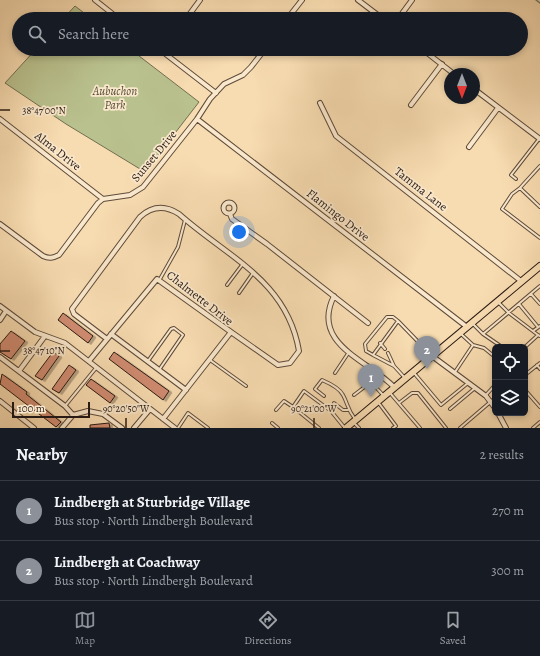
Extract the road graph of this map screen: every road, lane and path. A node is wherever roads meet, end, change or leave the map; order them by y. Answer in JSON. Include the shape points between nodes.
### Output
{"nodes":[{"id":1,"x":95,"y":0,"type":"edge"},
{"id":2,"x":200,"y":0,"type":"edge"},
{"id":3,"x":302,"y":0,"type":"edge"},
{"id":4,"x":358,"y":0,"type":"edge"},
{"id":5,"x":412,"y":0,"type":"edge"},
{"id":6,"x":111,"y":12,"type":"edge"},
{"id":7,"x":191,"y":12,"type":"edge"},
{"id":8,"x":293,"y":12,"type":"edge"},
{"id":9,"x":374,"y":12,"type":"edge"},
{"id":10,"x":403,"y":12,"type":"edge"},
{"id":11,"x":168,"y":56,"type":"edge"},
{"id":12,"x":259,"y":56,"type":"edge"},
{"id":13,"x":431,"y":56,"type":"edge"},
{"id":14,"x":442,"y":64,"type":"junction"},
{"id":15,"x":447,"y":68,"type":"edge"},
{"id":16,"x":216,"y":93,"type":"junction"},
{"id":17,"x":480,"y":94,"type":"edge"},
{"id":18,"x":320,"y":103,"type":"dead end"},
{"id":19,"x":411,"y":105,"type":"dead end"},
{"id":20,"x":498,"y":108,"type":"junction"},
{"id":21,"x":0,"y":119,"type":"edge"},
{"id":22,"x":197,"y":119,"type":"junction"},
{"id":23,"x":540,"y":139,"type":"edge"},
{"id":24,"x":469,"y":147,"type":"dead end"},
{"id":25,"x":540,"y":166,"type":"edge"},
{"id":26,"x":516,"y":179,"type":"dead end"},
{"id":27,"x":520,"y":188,"type":"junction"},
{"id":28,"x":103,"y":199,"type":"junction"},
{"id":29,"x":540,"y":206,"type":"edge"},
{"id":30,"x":230,"y":214,"type":"dead end"},
{"id":31,"x":185,"y":220,"type":"junction"},
{"id":32,"x":0,"y":224,"type":"edge"},
{"id":33,"x":540,"y":238,"type":"edge"},
{"id":34,"x":242,"y":264,"type":"junction"},
{"id":35,"x":539,"y":266,"type":"edge"},
{"id":36,"x":254,"y":272,"type":"junction"},
{"id":37,"x":160,"y":279,"type":"junction"},
{"id":38,"x":521,"y":281,"type":"junction"},
{"id":39,"x":227,"y":284,"type":"dead end"},
{"id":40,"x":540,"y":286,"type":"edge"},
{"id":41,"x":239,"y":293,"type":"dead end"},
{"id":42,"x":531,"y":294,"type":"junction"},
{"id":43,"x":334,"y":296,"type":"junction"},
{"id":44,"x":498,"y":301,"type":"junction"},
{"id":45,"x":519,"y":304,"type":"junction"},
{"id":46,"x":540,"y":304,"type":"edge"},
{"id":47,"x":0,"y":306,"type":"edge"},
{"id":48,"x":6,"y":311,"type":"junction"},
{"id":49,"x":509,"y":313,"type":"junction"},
{"id":50,"x":0,"y":320,"type":"edge"},
{"id":51,"x":398,"y":321,"type":"junction"},
{"id":52,"x":368,"y":323,"type":"dead end"},
{"id":53,"x":469,"y":325,"type":"junction"},
{"id":54,"x":539,"y":327,"type":"edge"},
{"id":55,"x":534,"y":331,"type":"junction"},
{"id":56,"x":231,"y":332,"type":"junction"},
{"id":57,"x":459,"y":333,"type":"junction"},
{"id":58,"x":111,"y":334,"type":"junction"},
{"id":59,"x":483,"y":334,"type":"junction"},
{"id":60,"x":539,"y":335,"type":"edge"},
{"id":61,"x":45,"y":336,"type":"junction"},
{"id":62,"x":107,"y":339,"type":"junction"},
{"id":63,"x":380,"y":343,"type":"junction"},
{"id":64,"x":498,"y":344,"type":"edge"},
{"id":65,"x":528,"y":344,"type":"edge"},
{"id":66,"x":473,"y":345,"type":"junction"},
{"id":67,"x":385,"y":349,"type":"dead end"},
{"id":68,"x":349,"y":352,"type":"junction"},
{"id":69,"x":388,"y":353,"type":"dead end"},
{"id":70,"x":373,"y":355,"type":"junction"},
{"id":71,"x":492,"y":355,"type":"edge"},
{"id":72,"x":432,"y":356,"type":"junction"},
{"id":73,"x":2,"y":358,"type":"edge"},
{"id":74,"x":210,"y":359,"type":"junction"},
{"id":75,"x":89,"y":361,"type":"junction"},
{"id":76,"x":148,"y":361,"type":"junction"},
{"id":77,"x":540,"y":363,"type":"edge"},
{"id":78,"x":0,"y":365,"type":"edge"},
{"id":79,"x":537,"y":365,"type":"junction"},
{"id":80,"x":394,"y":366,"type":"junction"},
{"id":81,"x":96,"y":367,"type":"junction"},
{"id":82,"x":540,"y":369,"type":"edge"},
{"id":83,"x":159,"y":370,"type":"junction"},
{"id":84,"x":19,"y":371,"type":"junction"},
{"id":85,"x":413,"y":372,"type":"junction"},
{"id":86,"x":528,"y":372,"type":"edge"},
{"id":87,"x":335,"y":373,"type":"dead end"},
{"id":88,"x":454,"y":374,"type":"junction"},
{"id":89,"x":405,"y":378,"type":"junction"},
{"id":90,"x":468,"y":383,"type":"junction"},
{"id":91,"x":246,"y":386,"type":"dead end"},
{"id":92,"x":475,"y":388,"type":"junction"},
{"id":93,"x":492,"y":389,"type":"edge"},
{"id":94,"x":186,"y":390,"type":"junction"},
{"id":95,"x":389,"y":392,"type":"junction"},
{"id":96,"x":528,"y":393,"type":"edge"},
{"id":97,"x":354,"y":395,"type":"dead end"},
{"id":98,"x":324,"y":396,"type":"dead end"},
{"id":99,"x":486,"y":396,"type":"junction"},
{"id":100,"x":377,"y":401,"type":"junction"},
{"id":101,"x":0,"y":403,"type":"edge"},
{"id":102,"x":334,"y":403,"type":"dead end"},
{"id":103,"x":399,"y":403,"type":"junction"},
{"id":104,"x":492,"y":403,"type":"edge"},
{"id":105,"x":65,"y":406,"type":"junction"},
{"id":106,"x":492,"y":406,"type":"edge"},
{"id":107,"x":293,"y":407,"type":"junction"},
{"id":108,"x":540,"y":407,"type":"edge"},
{"id":109,"x":450,"y":408,"type":"dead end"},
{"id":110,"x":150,"y":409,"type":"junction"},
{"id":111,"x":276,"y":410,"type":"dead end"},
{"id":112,"x":348,"y":410,"type":"junction"},
{"id":113,"x":73,"y":415,"type":"junction"},
{"id":114,"x":500,"y":416,"type":"edge"},
{"id":115,"x":163,"y":419,"type":"junction"},
{"id":116,"x":354,"y":421,"type":"junction"},
{"id":117,"x":540,"y":422,"type":"edge"},
{"id":118,"x":272,"y":423,"type":"dead end"},
{"id":119,"x":34,"y":428,"type":"edge"},
{"id":120,"x":62,"y":428,"type":"edge"},
{"id":121,"x":122,"y":428,"type":"edge"},
{"id":122,"x":134,"y":428,"type":"edge"},
{"id":123,"x":175,"y":428,"type":"edge"},
{"id":124,"x":178,"y":428,"type":"edge"},
{"id":125,"x":208,"y":428,"type":"edge"},
{"id":126,"x":278,"y":428,"type":"edge"},
{"id":127,"x":319,"y":428,"type":"edge"},
{"id":128,"x":345,"y":428,"type":"edge"},
{"id":129,"x":358,"y":428,"type":"edge"},
{"id":130,"x":393,"y":428,"type":"edge"},
{"id":131,"x":420,"y":428,"type":"edge"},
{"id":132,"x":446,"y":428,"type":"edge"},
{"id":133,"x":460,"y":428,"type":"edge"},
{"id":134,"x":506,"y":428,"type":"edge"},
{"id":135,"x":533,"y":428,"type":"edge"}],
"edges":[{"from":1,"to":6,"type":"street"},
{"from":2,"to":7,"type":"street"},
{"from":3,"to":8,"type":"street"},
{"from":4,"to":9,"type":"street"},
{"from":5,"to":10,"type":"street"},
{"from":11,"to":16,"type":"street"},
{"from":12,"to":16,"type":"street","name":"Sunset Drive","via":[[243,75],[224,84]]},
{"from":13,"to":14,"type":"street"},
{"from":14,"to":15,"type":"street"},
{"from":14,"to":19,"type":"street"},
{"from":16,"to":22,"type":"street","name":"Sunset Drive"},
{"from":17,"to":20,"type":"street"},
{"from":18,"to":38,"type":"street","name":"Tamma Lane","via":[[336,136]]},
{"from":20,"to":23,"type":"street"},
{"from":20,"to":24,"type":"street"},
{"from":21,"to":28,"type":"street","name":"Alma Drive"},
{"from":22,"to":28,"type":"street","name":"Sunset Drive","via":[[144,187],[130,195]]},
{"from":22,"to":53,"type":"street","name":"Flamingo Drive"},
{"from":23,"to":26,"type":"lane","via":[[511,175]]},
{"from":25,"to":27,"type":"lane"},
{"from":27,"to":29,"type":"lane"},
{"from":27,"to":33,"type":"lane","via":[[512,194],[502,209]]},
{"from":28,"to":32,"type":"street","via":[[59,255],[51,258],[43,256]]},
{"from":30,"to":43,"type":"street"},
{"from":31,"to":34,"type":"street"},
{"from":31,"to":37,"type":"lane","via":[[178,247]]},
{"from":31,"to":62,"type":"street","via":[[171,209],[159,207],[145,213],[72,309],[74,314]]},
{"from":34,"to":36,"type":"street"},
{"from":34,"to":39,"type":"lane"},
{"from":35,"to":38,"type":"main road"},
{"from":36,"to":41,"type":"lane"},
{"from":36,"to":56,"type":"street","via":[[273,291],[286,313],[297,336],[299,351],[290,363],[278,365]]},
{"from":37,"to":56,"type":"street","name":"Chalmette Drive"},
{"from":37,"to":58,"type":"street","name":"Chalmette Drive","via":[[154,281]]},
{"from":38,"to":44,"type":"main road"},
{"from":40,"to":42,"type":"lane"},
{"from":42,"to":45,"type":"lane"},
{"from":42,"to":46,"type":"lane"},
{"from":43,"to":52,"type":"street"},
{"from":43,"to":68,"type":"street","via":[[328,311],[330,331],[339,344]]},
{"from":44,"to":49,"type":"lane"},
{"from":44,"to":53,"type":"main road"},
{"from":45,"to":49,"type":"lane"},
{"from":45,"to":54,"type":"lane"},
{"from":47,"to":48,"type":"street"},
{"from":48,"to":50,"type":"street"},
{"from":48,"to":61,"type":"street","via":[[35,332]]},
{"from":49,"to":55,"type":"lane"},
{"from":49,"to":59,"type":"lane"},
{"from":51,"to":63,"type":"lane"},
{"from":51,"to":70,"type":"lane","via":[[393,317],[387,317],[365,344],[366,351]]},
{"from":51,"to":72,"type":"lane"},
{"from":53,"to":57,"type":"main road"},
{"from":53,"to":59,"type":"lane"},
{"from":54,"to":55,"type":"lane"},
{"from":55,"to":60,"type":"lane"},
{"from":56,"to":74,"type":"street","name":"Chalmette Drive"},
{"from":57,"to":66,"type":"lane"},
{"from":57,"to":72,"type":"main road"},
{"from":58,"to":62,"type":"street","name":"Chalmette Drive"},
{"from":58,"to":76,"type":"street"},
{"from":59,"to":64,"type":"lane"},
{"from":60,"to":65,"type":"lane"},
{"from":61,"to":75,"type":"street","via":[[65,343]]},
{"from":61,"to":84,"type":"street"},
{"from":62,"to":75,"type":"street","name":"Chalmette Drive"},
{"from":63,"to":67,"type":"lane"},
{"from":63,"to":70,"type":"lane"},
{"from":66,"to":71,"type":"lane","via":[[484,348]]},
{"from":66,"to":88,"type":"lane"},
{"from":68,"to":87,"type":"lane"},
{"from":68,"to":95,"type":"street"},
{"from":69,"to":80,"type":"lane"},
{"from":70,"to":80,"type":"lane"},
{"from":72,"to":85,"type":"main road"},
{"from":72,"to":88,"type":"street"},
{"from":73,"to":78,"type":"street"},
{"from":73,"to":84,"type":"street"},
{"from":74,"to":91,"type":"lane"},
{"from":74,"to":94,"type":"street","name":"Chalmette Drive"},
{"from":75,"to":81,"type":"street"},
{"from":76,"to":83,"type":"street"},
{"from":76,"to":83,"type":"lane","via":[[174,328],[182,335]]},
{"from":77,"to":79,"type":"lane"},
{"from":79,"to":82,"type":"lane"},
{"from":79,"to":86,"type":"lane"},
{"from":80,"to":89,"type":"lane"},
{"from":81,"to":105,"type":"lane"},
{"from":81,"to":110,"type":"street"},
{"from":83,"to":94,"type":"street"},
{"from":84,"to":105,"type":"street"},
{"from":85,"to":89,"type":"main road"},
{"from":85,"to":90,"type":"lane","via":[[441,405]]},
{"from":88,"to":90,"type":"street"},
{"from":89,"to":95,"type":"main road"},
{"from":90,"to":92,"type":"street"},
{"from":92,"to":99,"type":"street"},
{"from":92,"to":109,"type":"lane"},
{"from":93,"to":99,"type":"lane"},
{"from":94,"to":115,"type":"street","name":"Chalmette Drive"},
{"from":95,"to":97,"type":"lane","via":[[371,382]]},
{"from":95,"to":100,"type":"main road"},
{"from":95,"to":103,"type":"lane"},
{"from":96,"to":108,"type":"lane"},
{"from":98,"to":112,"type":"lane","via":[[315,389],[322,380],[339,390],[344,396]]},
{"from":99,"to":104,"type":"street"},
{"from":100,"to":116,"type":"main road"},
{"from":100,"to":130,"type":"lane","via":[[396,426]]},
{"from":101,"to":119,"type":"street"},
{"from":102,"to":112,"type":"lane","via":[[343,410]]},
{"from":103,"to":131,"type":"lane"},
{"from":103,"to":132,"type":"lane","via":[[414,392],[418,392]]},
{"from":105,"to":113,"type":"street"},
{"from":106,"to":133,"type":"lane"},
{"from":107,"to":111,"type":"lane","via":[[284,401]]},
{"from":107,"to":127,"type":"lane"},
{"from":107,"to":128,"type":"lane","via":[[304,391],[331,411]]},
{"from":110,"to":115,"type":"street"},
{"from":110,"to":122,"type":"street"},
{"from":112,"to":116,"type":"lane"},
{"from":113,"to":120,"type":"street"},
{"from":113,"to":121,"type":"street","via":[[96,411]]},
{"from":114,"to":134,"type":"street"},
{"from":115,"to":123,"type":"street"},
{"from":116,"to":128,"type":"main road"},
{"from":116,"to":129,"type":"lane"},
{"from":117,"to":135,"type":"lane"},
{"from":118,"to":126,"type":"lane"},
{"from":124,"to":125,"type":"lane","via":[[188,414]]}]}
